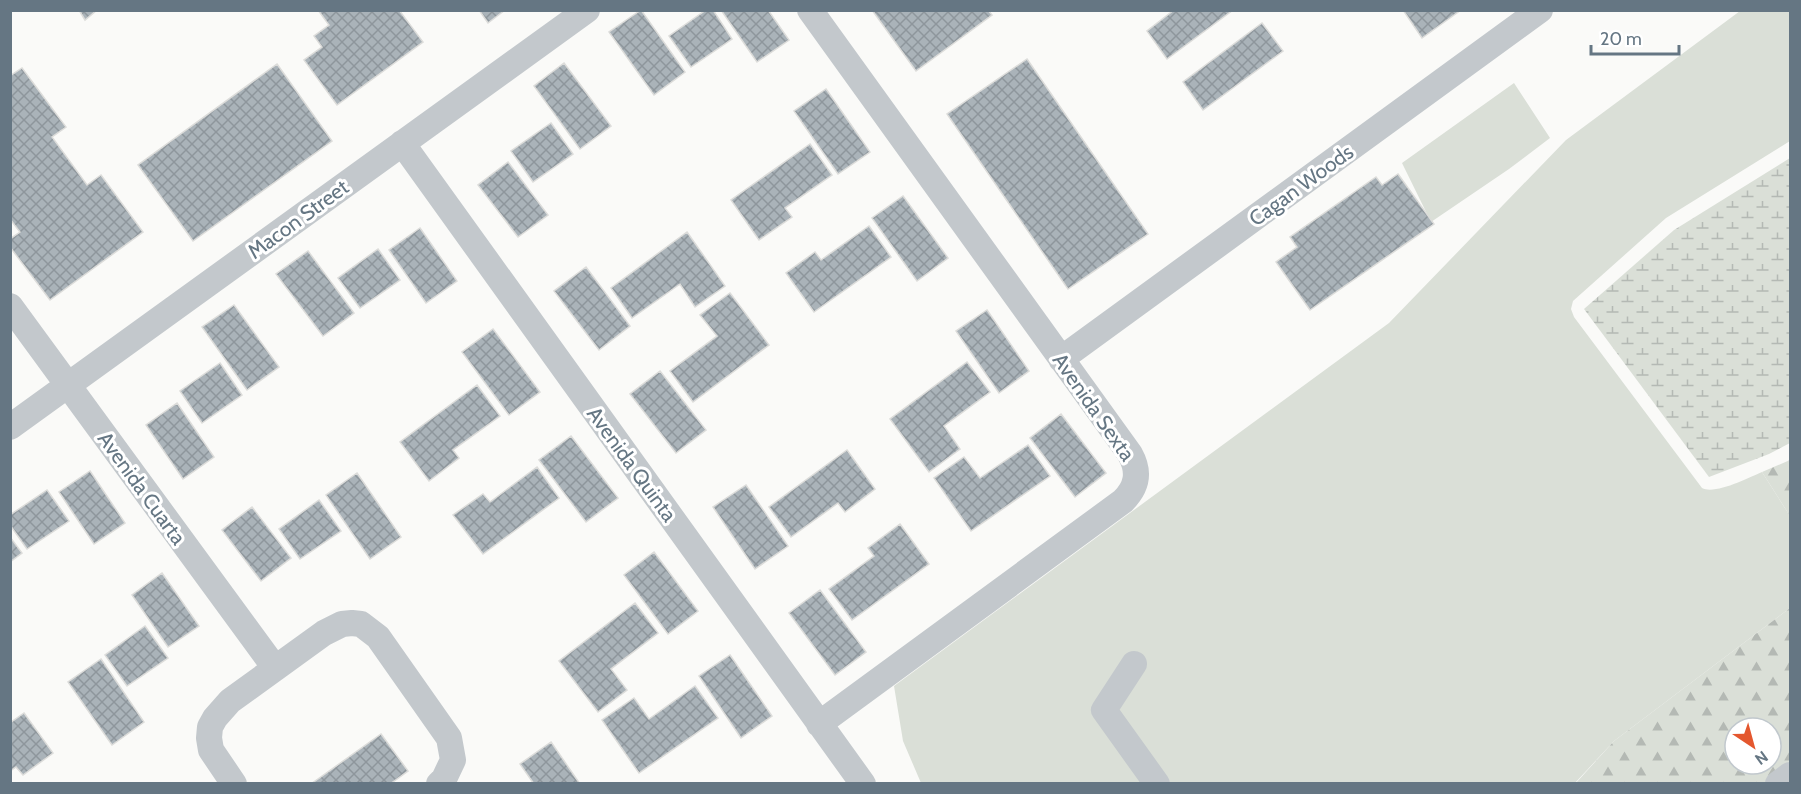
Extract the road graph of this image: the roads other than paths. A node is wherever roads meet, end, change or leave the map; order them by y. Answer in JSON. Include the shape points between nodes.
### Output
{"nodes":[{"id":1,"x":586,"y":10,"type":"edge"},
{"id":2,"x":810,"y":10,"type":"edge"},
{"id":3,"x":1540,"y":10,"type":"edge"},
{"id":4,"x":402,"y":144,"type":"junction"},
{"id":5,"x":10,"y":306,"type":"edge"},
{"id":6,"x":1061,"y":359,"type":"junction"},
{"id":7,"x":68,"y":386,"type":"junction"},
{"id":8,"x":10,"y":428,"type":"edge"},
{"id":9,"x":1134,"y":664,"type":"dead end"},
{"id":10,"x":275,"y":668,"type":"junction"},
{"id":11,"x":819,"y":724,"type":"junction"},
{"id":12,"x":1791,"y":775,"type":"edge"},
{"id":13,"x":234,"y":783,"type":"edge"},
{"id":14,"x":439,"y":783,"type":"edge"},
{"id":15,"x":863,"y":783,"type":"edge"},
{"id":16,"x":1157,"y":783,"type":"edge"},
{"id":17,"x":1778,"y":783,"type":"edge"}],
"edges":[{"from":1,"to":4,"type":"street","name":"Macon Street"},
{"from":2,"to":6,"type":"street","name":"Avenida Sexta"},
{"from":3,"to":6,"type":"street","name":"Cagan Woods"},
{"from":4,"to":7,"type":"street","name":"Macon Street"},
{"from":4,"to":11,"type":"street","name":"Avenida Quinta"},
{"from":5,"to":7,"type":"street","name":"Avenida Cuarta"},
{"from":6,"to":11,"type":"street","name":"Avenida Sexta","via":[[1134,462],[1134,488],[1123,501]]},
{"from":7,"to":8,"type":"street","name":"Macon Street"},
{"from":7,"to":10,"type":"street","name":"Avenida Cuarta"},
{"from":9,"to":16,"type":"street","via":[[1104,710]]},
{"from":10,"to":13,"type":"street","via":[[230,701],[210,727],[211,750]]},
{"from":10,"to":14,"type":"street","via":[[332,628],[352,623],[369,629],[450,738],[453,760]]},
{"from":11,"to":15,"type":"street","name":"Avenida Quinta"},
{"from":12,"to":17,"type":"street"}]}
